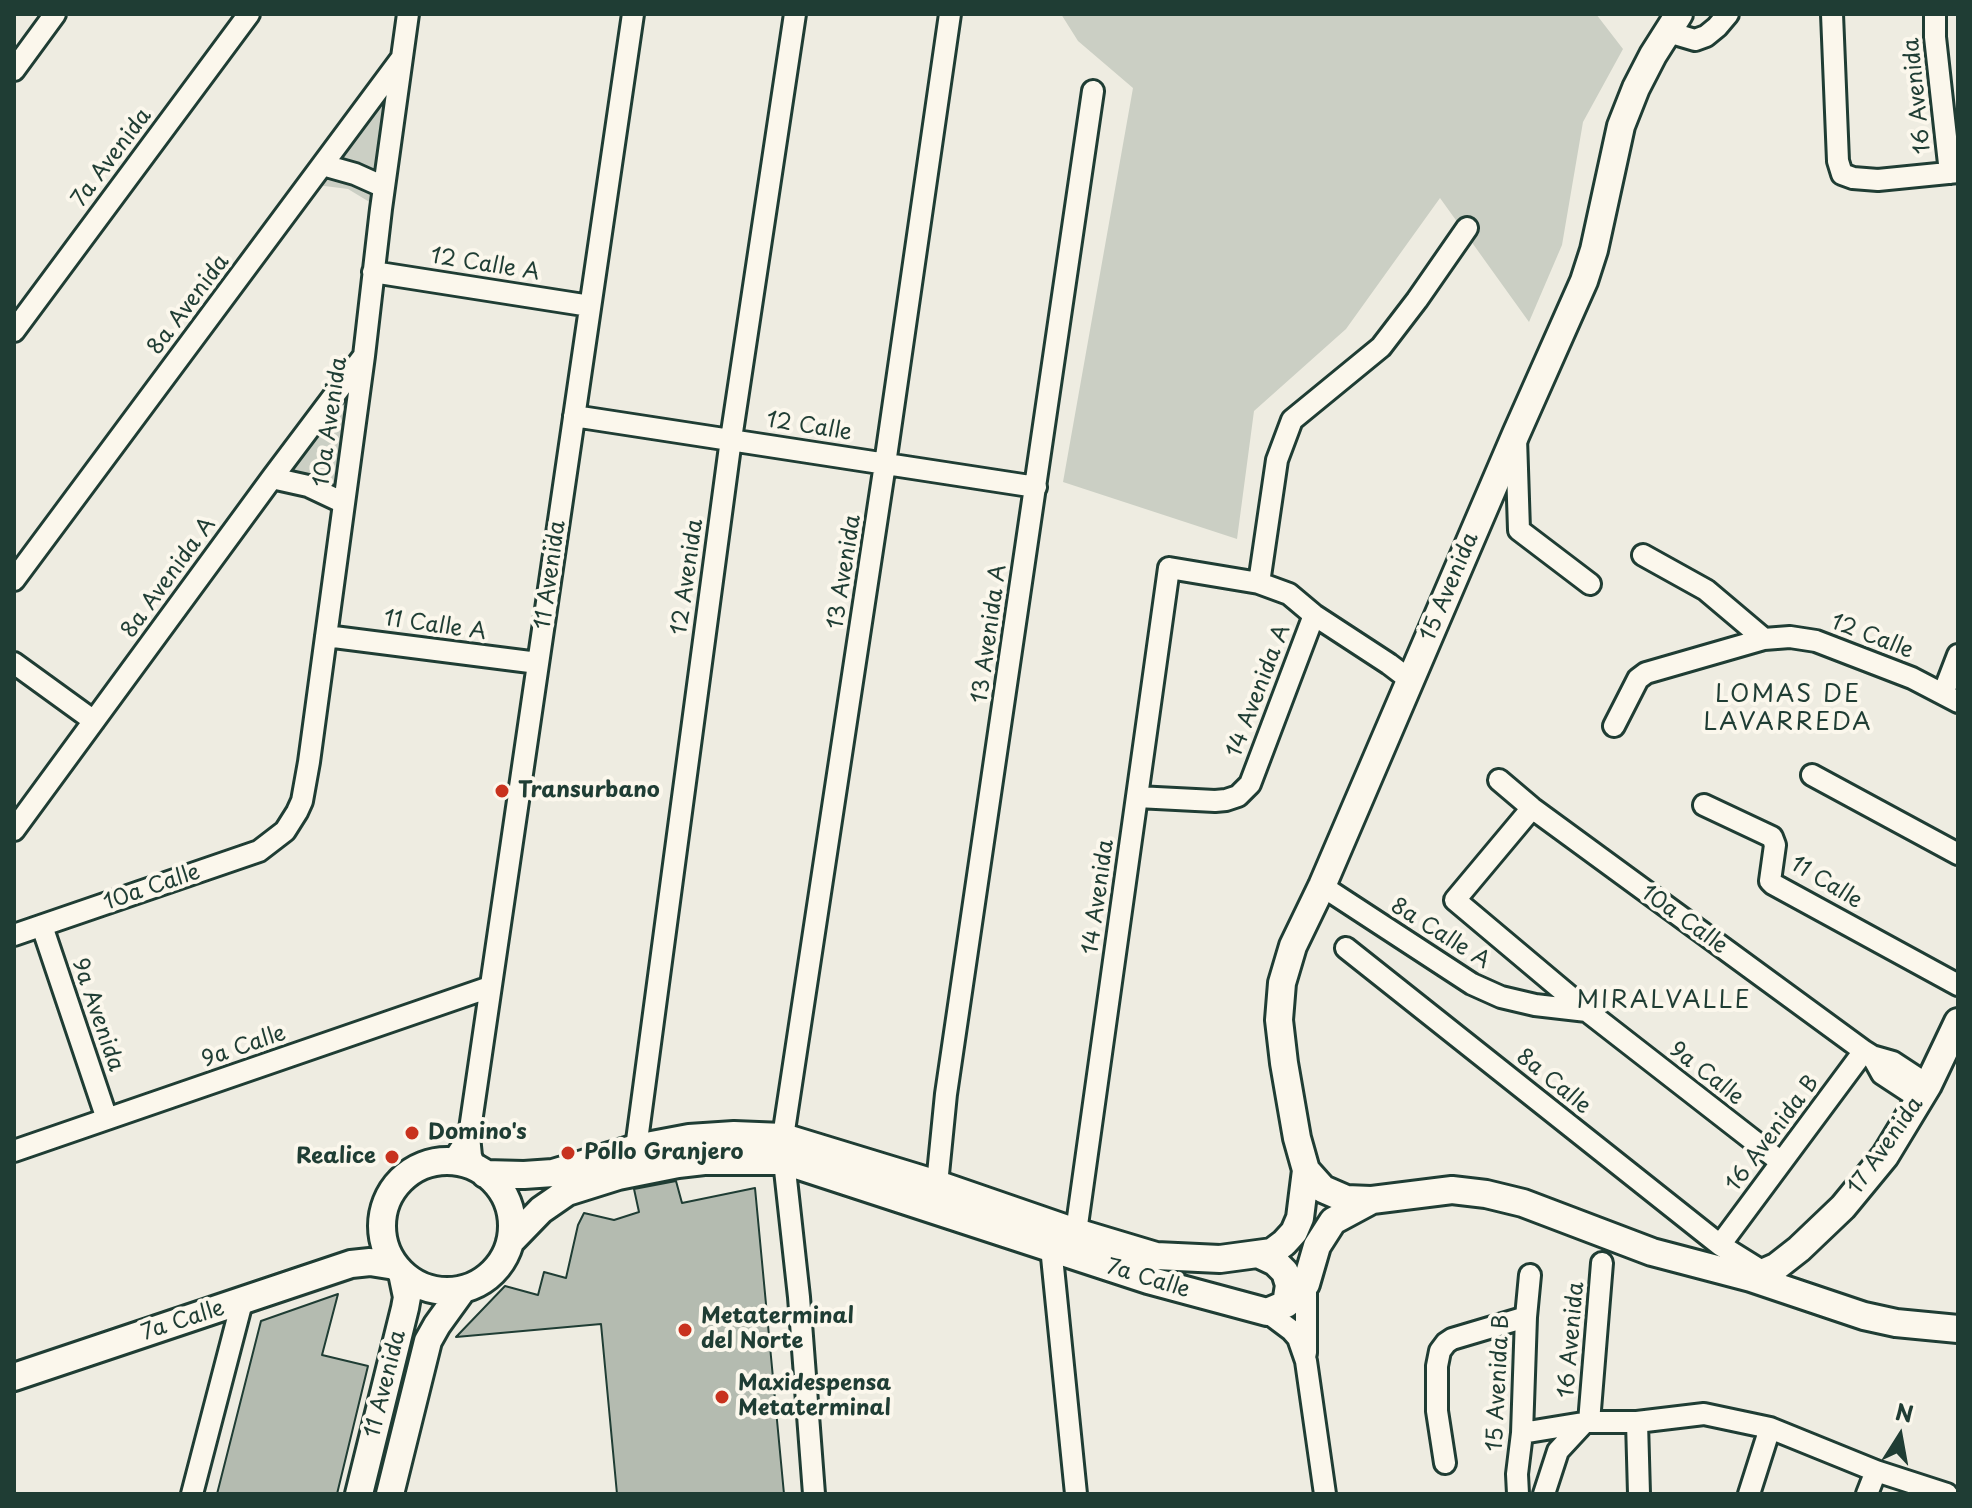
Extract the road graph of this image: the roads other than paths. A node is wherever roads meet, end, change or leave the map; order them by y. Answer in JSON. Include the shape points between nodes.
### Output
{"nodes":[{"id":1,"x":55,"y":14,"type":"edge"},
{"id":2,"x":249,"y":14,"type":"edge"},
{"id":3,"x":408,"y":14,"type":"edge"},
{"id":4,"x":633,"y":14,"type":"edge"},
{"id":5,"x":795,"y":14,"type":"edge"},
{"id":6,"x":950,"y":14,"type":"edge"},
{"id":7,"x":1728,"y":14,"type":"edge"},
{"id":8,"x":1832,"y":14,"type":"edge"},
{"id":9,"x":1935,"y":14,"type":"edge"},
{"id":10,"x":1674,"y":23,"type":"edge"},
{"id":11,"x":402,"y":58,"type":"junction"},
{"id":12,"x":14,"y":70,"type":"edge"},
{"id":13,"x":1093,"y":91,"type":"dead end"},
{"id":14,"x":323,"y":165,"type":"junction"},
{"id":15,"x":1954,"y":172,"type":"edge"},
{"id":16,"x":384,"y":187,"type":"junction"},
{"id":17,"x":1467,"y":228,"type":"dead end"},
{"id":18,"x":373,"y":272,"type":"junction"},
{"id":19,"x":590,"y":306,"type":"junction"},
{"id":20,"x":14,"y":331,"type":"edge"},
{"id":21,"x":364,"y":356,"type":"junction"},
{"id":22,"x":574,"y":416,"type":"junction"},
{"id":23,"x":1516,"y":434,"type":"junction"},
{"id":24,"x":731,"y":439,"type":"junction"},
{"id":25,"x":885,"y":464,"type":"junction"},
{"id":26,"x":272,"y":478,"type":"junction"},
{"id":27,"x":1036,"y":487,"type":"junction"},
{"id":28,"x":344,"y":503,"type":"junction"},
{"id":29,"x":1643,"y":555,"type":"dead end"},
{"id":30,"x":14,"y":580,"type":"edge"},
{"id":31,"x":1259,"y":583,"type":"junction"},
{"id":32,"x":1590,"y":584,"type":"dead end"},
{"id":33,"x":1314,"y":615,"type":"junction"},
{"id":34,"x":326,"y":636,"type":"junction"},
{"id":35,"x":1764,"y":639,"type":"junction"},
{"id":36,"x":1958,"y":655,"type":"edge"},
{"id":37,"x":14,"y":663,"type":"edge"},
{"id":38,"x":538,"y":663,"type":"junction"},
{"id":39,"x":1410,"y":680,"type":"junction"},
{"id":40,"x":1951,"y":698,"type":"edge"},
{"id":41,"x":94,"y":721,"type":"junction"},
{"id":42,"x":1614,"y":726,"type":"dead end"},
{"id":43,"x":1812,"y":775,"type":"dead end"},
{"id":44,"x":1499,"y":780,"type":"dead end"},
{"id":45,"x":1137,"y":797,"type":"junction"},
{"id":46,"x":1704,"y":805,"type":"dead end"},
{"id":47,"x":1532,"y":808,"type":"junction"},
{"id":48,"x":14,"y":830,"type":"edge"},
{"id":49,"x":285,"y":831,"type":"joint"},
{"id":50,"x":1958,"y":854,"type":"edge"},
{"id":51,"x":1322,"y":886,"type":"junction"},
{"id":52,"x":24,"y":928,"type":"edge"},
{"id":53,"x":1346,"y":948,"type":"dead end"},
{"id":54,"x":1958,"y":985,"type":"edge"},
{"id":55,"x":490,"y":987,"type":"junction"},
{"id":56,"x":1587,"y":1011,"type":"junction"},
{"id":57,"x":1958,"y":1022,"type":"edge"},
{"id":58,"x":1868,"y":1054,"type":"junction"},
{"id":59,"x":1924,"y":1092,"type":"junction"},
{"id":60,"x":107,"y":1119,"type":"junction"},
{"id":61,"x":636,"y":1148,"type":"junction"},
{"id":62,"x":783,"y":1149,"type":"junction"},
{"id":63,"x":14,"y":1151,"type":"edge"},
{"id":64,"x":1781,"y":1162,"type":"junction"},
{"id":65,"x":471,"y":1168,"type":"junction"},
{"id":66,"x":1306,"y":1170,"type":"junction"},
{"id":67,"x":937,"y":1184,"type":"junction"},
{"id":68,"x":1372,"y":1200,"type":"junction"},
{"id":69,"x":1076,"y":1232,"type":"junction"},
{"id":70,"x":382,"y":1235,"type":"junction"},
{"id":71,"x":510,"y":1242,"type":"junction"},
{"id":72,"x":1051,"y":1247,"type":"junction"},
{"id":73,"x":1726,"y":1249,"type":"junction"},
{"id":74,"x":1799,"y":1249,"type":"junction"},
{"id":75,"x":1258,"y":1254,"type":"junction"},
{"id":76,"x":1602,"y":1263,"type":"dead end"},
{"id":77,"x":351,"y":1264,"type":"junction"},
{"id":78,"x":398,"y":1270,"type":"junction"},
{"id":79,"x":1530,"y":1275,"type":"dead end"},
{"id":80,"x":1758,"y":1275,"type":"junction"},
{"id":81,"x":1306,"y":1284,"type":"junction"},
{"id":82,"x":463,"y":1289,"type":"junction"},
{"id":83,"x":1814,"y":1298,"type":"junction"},
{"id":84,"x":242,"y":1302,"type":"junction"},
{"id":85,"x":1276,"y":1308,"type":"junction"},
{"id":86,"x":1526,"y":1317,"type":"junction"},
{"id":87,"x":1958,"y":1329,"type":"edge"},
{"id":88,"x":1306,"y":1361,"type":"junction"},
{"id":89,"x":14,"y":1377,"type":"edge"},
{"id":90,"x":1637,"y":1422,"type":"junction"},
{"id":91,"x":1586,"y":1423,"type":"junction"},
{"id":92,"x":1770,"y":1428,"type":"junction"},
{"id":93,"x":1522,"y":1433,"type":"junction"},
{"id":94,"x":1445,"y":1463,"type":"dead end"},
{"id":95,"x":1876,"y":1471,"type":"junction"},
{"id":96,"x":187,"y":1492,"type":"edge"},
{"id":97,"x":359,"y":1494,"type":"edge"},
{"id":98,"x":390,"y":1494,"type":"edge"},
{"id":99,"x":814,"y":1494,"type":"edge"},
{"id":100,"x":1076,"y":1494,"type":"edge"},
{"id":101,"x":1325,"y":1494,"type":"edge"},
{"id":102,"x":1518,"y":1494,"type":"edge"},
{"id":103,"x":1544,"y":1494,"type":"edge"},
{"id":104,"x":1639,"y":1494,"type":"edge"},
{"id":105,"x":1749,"y":1494,"type":"edge"},
{"id":106,"x":1867,"y":1494,"type":"edge"},
{"id":107,"x":1947,"y":1494,"type":"edge"}],
"edges":[{"from":1,"to":12,"type":"street"},
{"from":2,"to":20,"type":"street","name":"7a Avenida"},
{"from":3,"to":11,"type":"street","name":"10a Avenida"},
{"from":4,"to":19,"type":"street","name":"11 Avenida"},
{"from":5,"to":24,"type":"street","name":"12 Avenida"},
{"from":6,"to":25,"type":"street","name":"13 Avenida"},
{"from":7,"to":10,"type":"street","via":[[1695,40]]},
{"from":8,"to":15,"type":"street","via":[[1842,174],[1878,180]]},
{"from":9,"to":15,"type":"street","name":"16 Avenida"},
{"from":10,"to":23,"type":"main road","name":"15 Avenida","via":[[1636,88],[1621,126],[1584,281]]},
{"from":11,"to":14,"type":"street","name":"8a Avenida"},
{"from":11,"to":16,"type":"street","name":"10a Avenida"},
{"from":13,"to":27,"type":"street","name":"13 Avenida A"},
{"from":14,"to":16,"type":"street"},
{"from":14,"to":30,"type":"street","name":"8a Avenida"},
{"from":16,"to":18,"type":"street","name":"10a Avenida"},
{"from":17,"to":31,"type":"street","via":[[1381,347],[1292,420],[1277,460]]},
{"from":18,"to":19,"type":"street","name":"12 Calle A"},
{"from":18,"to":21,"type":"street","name":"10a Avenida"},
{"from":19,"to":22,"type":"street","name":"11 Avenida"},
{"from":21,"to":26,"type":"street","name":"8a Avenida A"},
{"from":21,"to":28,"type":"street","name":"10a Avenida"},
{"from":22,"to":24,"type":"street","name":"12 Calle"},
{"from":22,"to":38,"type":"street","name":"11 Avenida"},
{"from":23,"to":32,"type":"street","via":[[1519,530]]},
{"from":23,"to":39,"type":"main road","name":"15 Avenida"},
{"from":24,"to":25,"type":"street","name":"12 Calle"},
{"from":24,"to":61,"type":"street","name":"12 Avenida"},
{"from":25,"to":27,"type":"street","name":"12 Calle"},
{"from":25,"to":62,"type":"street","name":"13 Avenida"},
{"from":26,"to":28,"type":"street","via":[[308,486]]},
{"from":26,"to":41,"type":"street","name":"8a Avenida A"},
{"from":27,"to":67,"type":"street","name":"13 Avenida A"},
{"from":28,"to":34,"type":"street","name":"10a Avenida"},
{"from":29,"to":35,"type":"street","via":[[1706,590]]},
{"from":31,"to":33,"type":"street","via":[[1289,594]]},
{"from":31,"to":45,"type":"street","name":"14 Avenida","via":[[1169,568]]},
{"from":33,"to":39,"type":"street"},
{"from":33,"to":45,"type":"street","name":"14 Avenida A","via":[[1250,784],[1226,800]]},
{"from":34,"to":38,"type":"street","name":"11 Calle A"},
{"from":34,"to":49,"type":"street","name":"10a Avenida","via":[[302,801]]},
{"from":35,"to":40,"type":"street","name":"12 Calle","via":[[1816,641]]},
{"from":35,"to":42,"type":"street","via":[[1646,673]]},
{"from":36,"to":40,"type":"street"},
{"from":37,"to":41,"type":"street"},
{"from":38,"to":55,"type":"street","name":"11 Avenida"},
{"from":39,"to":51,"type":"main road","name":"15 Avenida"},
{"from":41,"to":48,"type":"street","name":"8a Avenida A"},
{"from":43,"to":50,"type":"street"},
{"from":44,"to":47,"type":"street","name":"10a Calle"},
{"from":45,"to":69,"type":"street","name":"14 Avenida"},
{"from":46,"to":54,"type":"street","name":"11 Calle","via":[[1772,837],[1773,884]]},
{"from":47,"to":56,"type":"street","name":"9a Calle","via":[[1455,900]]},
{"from":47,"to":58,"type":"street","name":"10a Calle"},
{"from":49,"to":52,"type":"street","name":"10a Calle","via":[[248,856]]},
{"from":51,"to":56,"type":"street","name":"8a Calle A","via":[[1472,984],[1501,997]]},
{"from":51,"to":66,"type":"main road","name":"15 Avenida","via":[[1293,946],[1279,1020]]},
{"from":52,"to":60,"type":"street","name":"9a Avenida"},
{"from":53,"to":73,"type":"street","name":"8a Calle"},
{"from":55,"to":60,"type":"street","name":"9a Calle"},
{"from":55,"to":65,"type":"street","name":"11 Avenida","via":[[469,1136]]},
{"from":56,"to":64,"type":"street","name":"9a Calle"},
{"from":57,"to":59,"type":"main road","name":"17 Avenida"},
{"from":58,"to":59,"type":"street","name":"10a Calle","via":[[1882,1074]]},
{"from":58,"to":64,"type":"street","name":"16 Avenida B"},
{"from":59,"to":74,"type":"main road","name":"17 Avenida","via":[[1885,1156]]},
{"from":60,"to":63,"type":"street","name":"9a Calle"},
{"from":61,"to":62,"type":"main road","name":"7a Calle","via":[[712,1135]]},
{"from":61,"to":65,"type":"main road","name":"7a Calle","via":[[553,1173]]},
{"from":62,"to":67,"type":"main road","name":"7a Calle"},
{"from":62,"to":71,"type":"main road","name":"7a Calle","via":[[678,1164],[567,1192]]},
{"from":62,"to":72,"type":"main road","name":"7a Calle"},
{"from":62,"to":99,"type":"street","name":"13 Avenida"},
{"from":64,"to":73,"type":"street","name":"16 Avenida B"},
{"from":65,"to":70,"type":"main road","via":[[432,1163],[404,1178],[385,1204]]},
{"from":65,"to":71,"type":"main road","via":[[499,1187],[508,1204]]},
{"from":66,"to":68,"type":"main road","via":[[1323,1189],[1346,1199]]},
{"from":66,"to":75,"type":"main road","name":"7a Calle","via":[[1294,1232],[1272,1252]]},
{"from":67,"to":69,"type":"main road","name":"7a Calle"},
{"from":68,"to":80,"type":"main road","via":[[1452,1190],[1486,1194],[1652,1252]]},
{"from":68,"to":81,"type":"main road","via":[[1333,1221],[1317,1246]]},
{"from":69,"to":75,"type":"main road","name":"7a Calle","via":[[1156,1256],[1220,1259]]},
{"from":70,"to":77,"type":"main road","name":"7a Calle"},
{"from":70,"to":78,"type":"main road"},
{"from":71,"to":82,"type":"main road","via":[[496,1268]]},
{"from":72,"to":85,"type":"main road","name":"7a Calle","via":[[1185,1291]]},
{"from":72,"to":100,"type":"street"},
{"from":73,"to":80,"type":"street","name":"8a Calle"},
{"from":74,"to":80,"type":"main road","name":"17 Avenida"},
{"from":74,"to":83,"type":"main road","via":[[1802,1275]]},
{"from":75,"to":85,"type":"main road","via":[[1285,1272],[1289,1285]]},
{"from":76,"to":91,"type":"street","name":"16 Avenida"},
{"from":77,"to":78,"type":"main road","name":"7a Calle","via":[[370,1262]]},
{"from":77,"to":84,"type":"main road","name":"7a Calle"},
{"from":78,"to":82,"type":"main road","via":[[420,1285],[441,1291]]},
{"from":78,"to":97,"type":"main road","name":"11 Avenida","via":[[407,1297]]},
{"from":79,"to":86,"type":"street","name":"15 Avenida B"},
{"from":80,"to":83,"type":"main road"},
{"from":81,"to":85,"type":"main road"},
{"from":81,"to":88,"type":"street"},
{"from":82,"to":98,"type":"main road","name":"11 Avenida","via":[[428,1341]]},
{"from":83,"to":87,"type":"main road","via":[[1896,1323]]},
{"from":84,"to":89,"type":"main road","name":"7a Calle"},
{"from":84,"to":96,"type":"street"},
{"from":85,"to":88,"type":"street","via":[[1298,1338]]},
{"from":86,"to":93,"type":"street","name":"15 Avenida B"},
{"from":86,"to":94,"type":"street","via":[[1452,1339],[1440,1351],[1437,1411]]},
{"from":88,"to":101,"type":"street"},
{"from":90,"to":91,"type":"street"},
{"from":90,"to":92,"type":"street","via":[[1704,1414]]},
{"from":90,"to":104,"type":"street"},
{"from":91,"to":93,"type":"street"},
{"from":91,"to":103,"type":"street","name":"16 Avenida","via":[[1558,1451]]},
{"from":92,"to":95,"type":"street"},
{"from":92,"to":105,"type":"street"},
{"from":93,"to":102,"type":"street","name":"15 Avenida B"},
{"from":95,"to":106,"type":"street"},
{"from":95,"to":107,"type":"street"}]}
